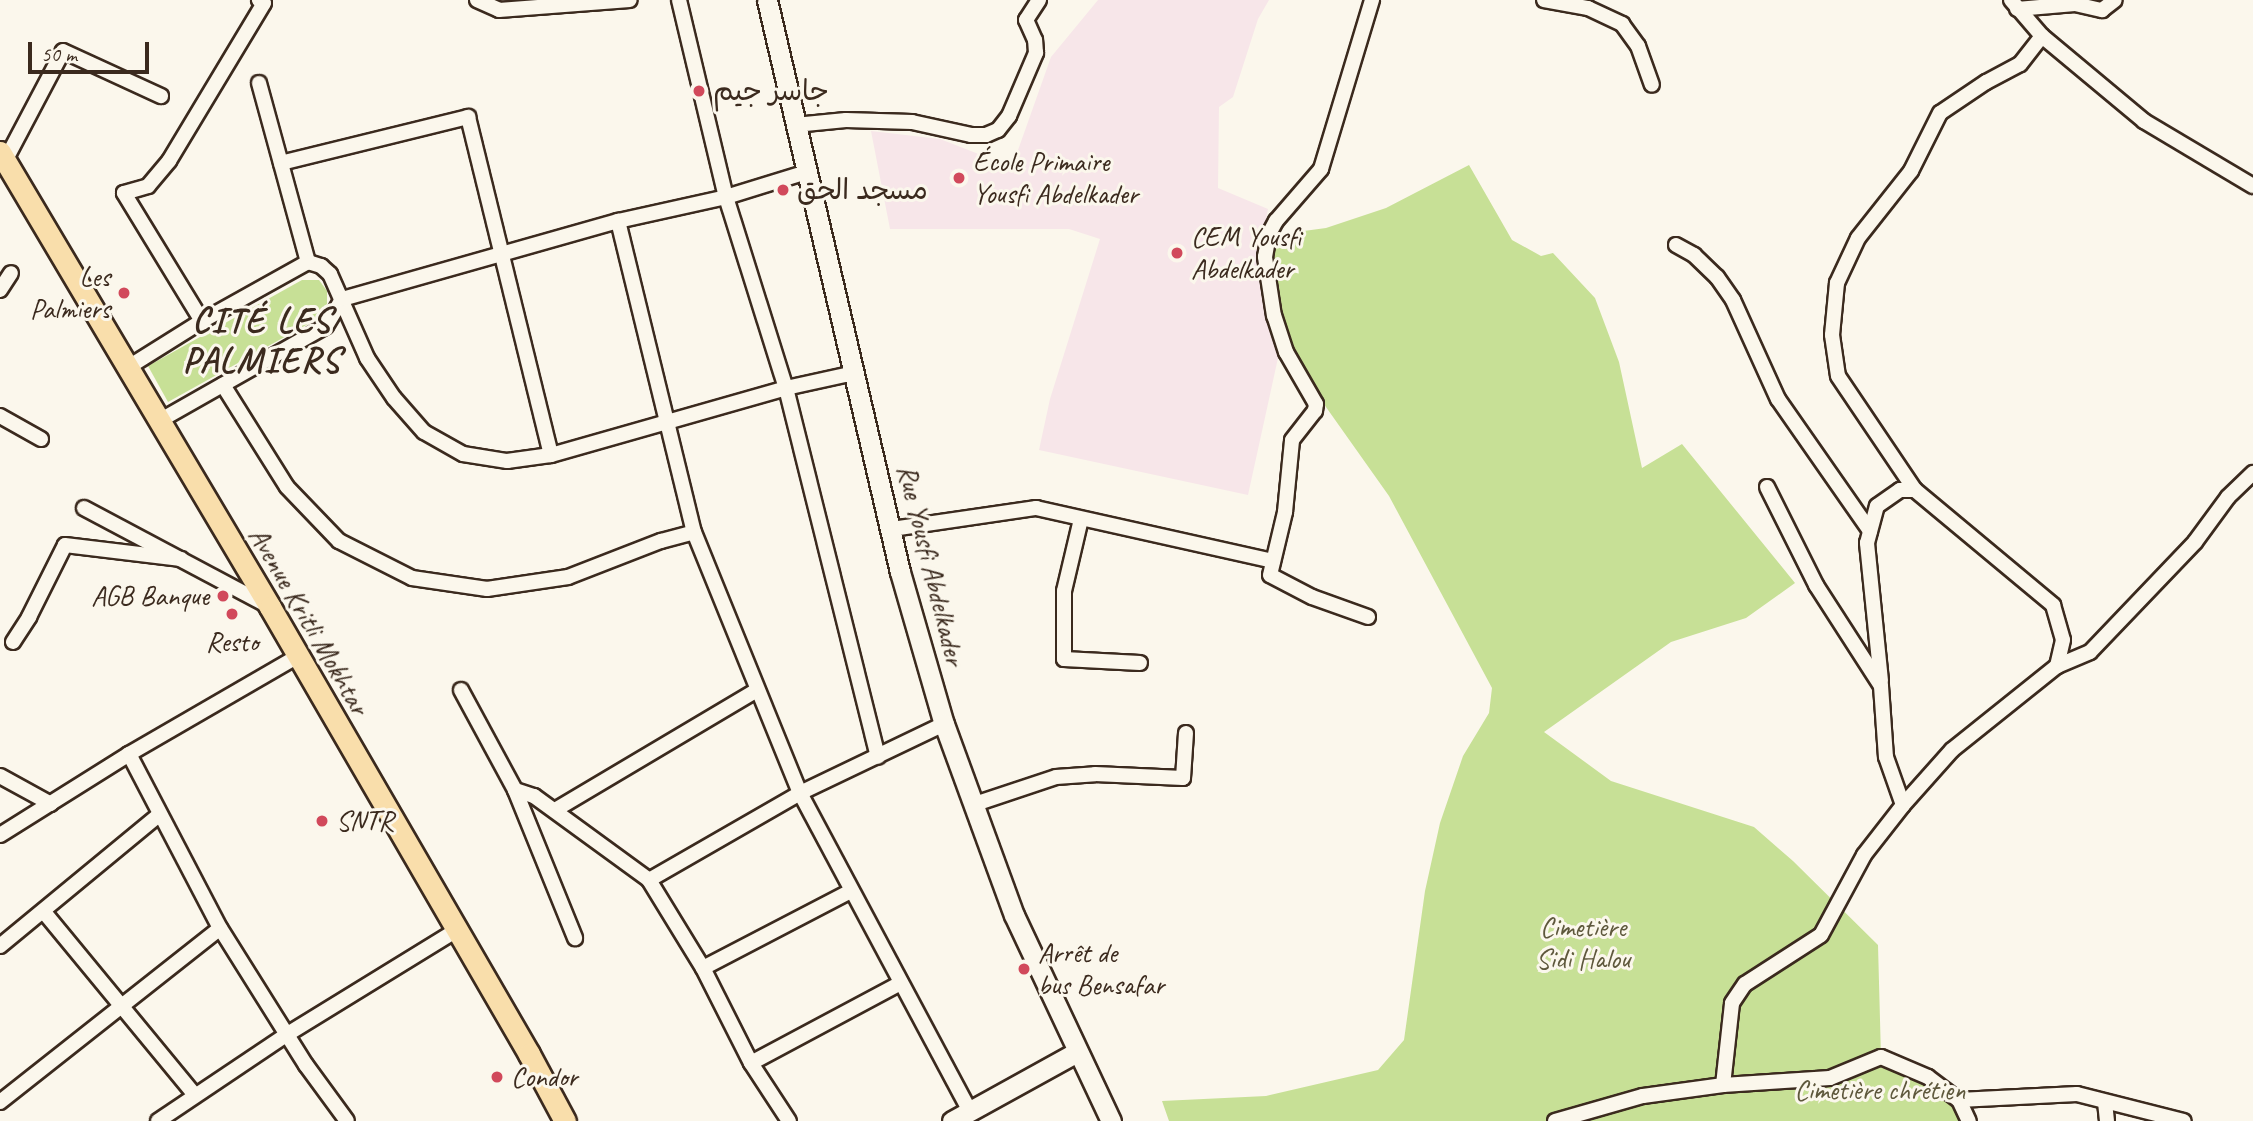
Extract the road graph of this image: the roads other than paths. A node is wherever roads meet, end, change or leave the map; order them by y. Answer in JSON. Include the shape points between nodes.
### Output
{"nodes":[{"id":1,"x":259,"y":0,"type":"edge"},
{"id":2,"x":477,"y":0,"type":"edge"},
{"id":3,"x":631,"y":0,"type":"edge"},
{"id":4,"x":679,"y":0,"type":"edge"},
{"id":5,"x":766,"y":0,"type":"edge"},
{"id":6,"x":1039,"y":0,"type":"edge"},
{"id":7,"x":1372,"y":0,"type":"edge"},
{"id":8,"x":1544,"y":0,"type":"edge"},
{"id":9,"x":2115,"y":0,"type":"edge"},
{"id":10,"x":2014,"y":4,"type":"edge"},
{"id":11,"x":2042,"y":36,"type":"junction"},
{"id":12,"x":259,"y":83,"type":"dead end"},
{"id":13,"x":1652,"y":85,"type":"dead end"},
{"id":14,"x":161,"y":96,"type":"dead end"},
{"id":15,"x":795,"y":125,"type":"junction"},
{"id":16,"x":3,"y":156,"type":"edge"},
{"id":17,"x":281,"y":163,"type":"junction"},
{"id":18,"x":807,"y":172,"type":"junction"},
{"id":19,"x":2253,"y":186,"type":"edge"},
{"id":20,"x":726,"y":197,"type":"junction"},
{"id":21,"x":618,"y":221,"type":"junction"},
{"id":22,"x":1676,"y":245,"type":"dead end"},
{"id":23,"x":502,"y":254,"type":"junction"},
{"id":24,"x":308,"y":262,"type":"junction"},
{"id":25,"x":11,"y":273,"type":"dead end"},
{"id":26,"x":0,"y":290,"type":"edge"},
{"id":27,"x":342,"y":299,"type":"junction"},
{"id":28,"x":202,"y":321,"type":"junction"},
{"id":29,"x":127,"y":368,"type":"junction"},
{"id":30,"x":854,"y":373,"type":"junction"},
{"id":31,"x":223,"y":385,"type":"junction"},
{"id":32,"x":786,"y":388,"type":"junction"},
{"id":33,"x":0,"y":416,"type":"edge"},
{"id":34,"x":667,"y":420,"type":"junction"},
{"id":35,"x":159,"y":421,"type":"junction"},
{"id":36,"x":41,"y":439,"type":"dead end"},
{"id":37,"x":551,"y":455,"type":"junction"},
{"id":38,"x":2253,"y":473,"type":"edge"},
{"id":39,"x":1767,"y":487,"type":"dead end"},
{"id":40,"x":1915,"y":490,"type":"junction"},
{"id":41,"x":85,"y":508,"type":"dead end"},
{"id":42,"x":1081,"y":519,"type":"junction"},
{"id":43,"x":892,"y":529,"type":"junction"},
{"id":44,"x":1870,"y":531,"type":"junction"},
{"id":45,"x":694,"y":532,"type":"junction"},
{"id":46,"x":181,"y":559,"type":"junction"},
{"id":47,"x":1273,"y":561,"type":"junction"},
{"id":48,"x":270,"y":607,"type":"junction"},
{"id":49,"x":1368,"y":617,"type":"dead end"},
{"id":50,"x":13,"y":642,"type":"dead end"},
{"id":51,"x":298,"y":656,"type":"junction"},
{"id":52,"x":1140,"y":663,"type":"dead end"},
{"id":53,"x":2057,"y":666,"type":"junction"},
{"id":54,"x":1881,"y":686,"type":"junction"},
{"id":55,"x":461,"y":690,"type":"dead end"},
{"id":56,"x":757,"y":690,"type":"junction"},
{"id":57,"x":944,"y":724,"type":"junction"},
{"id":58,"x":1186,"y":733,"type":"dead end"},
{"id":59,"x":129,"y":754,"type":"junction"},
{"id":60,"x":878,"y":757,"type":"junction"},
{"id":61,"x":0,"y":776,"type":"edge"},
{"id":62,"x":515,"y":790,"type":"junction"},
{"id":63,"x":800,"y":793,"type":"junction"},
{"id":64,"x":51,"y":804,"type":"junction"},
{"id":65,"x":975,"y":804,"type":"junction"},
{"id":66,"x":1903,"y":805,"type":"junction"},
{"id":67,"x":555,"y":810,"type":"junction"},
{"id":68,"x":159,"y":815,"type":"junction"},
{"id":69,"x":0,"y":835,"type":"edge"},
{"id":70,"x":649,"y":880,"type":"junction"},
{"id":71,"x":851,"y":891,"type":"junction"},
{"id":72,"x":44,"y":912,"type":"junction"},
{"id":73,"x":220,"y":928,"type":"junction"},
{"id":74,"x":457,"y":930,"type":"junction"},
{"id":75,"x":575,"y":938,"type":"dead end"},
{"id":76,"x":0,"y":946,"type":"edge"},
{"id":77,"x":703,"y":968,"type":"junction"},
{"id":78,"x":901,"y":983,"type":"junction"},
{"id":79,"x":121,"y":1007,"type":"junction"},
{"id":80,"x":286,"y":1035,"type":"junction"},
{"id":81,"x":1077,"y":1052,"type":"junction"},
{"id":82,"x":751,"y":1063,"type":"junction"},
{"id":83,"x":1723,"y":1085,"type":"junction"},
{"id":84,"x":194,"y":1094,"type":"junction"},
{"id":85,"x":1959,"y":1100,"type":"junction"},
{"id":86,"x":0,"y":1102,"type":"edge"},
{"id":87,"x":2105,"y":1102,"type":"junction"},
{"id":88,"x":970,"y":1111,"type":"junction"},
{"id":89,"x":160,"y":1120,"type":"edge"},
{"id":90,"x":347,"y":1121,"type":"edge"},
{"id":91,"x":565,"y":1121,"type":"edge"},
{"id":92,"x":789,"y":1121,"type":"edge"},
{"id":93,"x":952,"y":1121,"type":"edge"},
{"id":94,"x":1111,"y":1121,"type":"edge"},
{"id":95,"x":1555,"y":1121,"type":"edge"},
{"id":96,"x":1969,"y":1121,"type":"edge"},
{"id":97,"x":2107,"y":1121,"type":"edge"},
{"id":98,"x":2184,"y":1121,"type":"edge"}],
"edges":[{"from":1,"to":28,"type":"street","via":[[264,3],[169,160],[148,186],[124,192]]},
{"from":2,"to":3,"type":"street","via":[[499,10]]},
{"from":4,"to":20,"type":"street"},
{"from":5,"to":15,"type":"main road","name":"Rue Yousfi Abdelkader"},
{"from":6,"to":15,"type":"street","via":[[1026,20],[1036,53],[1009,116],[998,130],[971,135],[912,122],[872,121]]},
{"from":7,"to":47,"type":"street","via":[[1321,169],[1269,234],[1266,265],[1274,316],[1286,352],[1316,404],[1292,440],[1285,512]]},
{"from":8,"to":13,"type":"street","via":[[1588,8],[1622,24],[1638,46]]},
{"from":9,"to":10,"type":"street","via":[[2102,9]]},
{"from":10,"to":11,"type":"street"},
{"from":11,"to":19,"type":"street","via":[[2144,121]]},
{"from":11,"to":40,"type":"street","via":[[2020,64],[1940,113],[1911,171],[1858,239],[1837,283],[1832,335],[1838,376]]},
{"from":12,"to":17,"type":"street"},
{"from":14,"to":16,"type":"street","via":[[63,51]]},
{"from":15,"to":18,"type":"main road","name":"Rue Yousfi Abdelkader"},
{"from":16,"to":29,"type":"main road","name":"Avenue Kritli Mokhtar"},
{"from":17,"to":23,"type":"street","via":[[468,117]]},
{"from":17,"to":24,"type":"street"},
{"from":18,"to":20,"type":"street"},
{"from":18,"to":30,"type":"main road","name":"Rue Yousfi Abdelkader"},
{"from":20,"to":21,"type":"street"},
{"from":20,"to":32,"type":"street"},
{"from":21,"to":23,"type":"street"},
{"from":21,"to":34,"type":"street"},
{"from":22,"to":44,"type":"street","via":[[1717,277],[1733,300],[1778,399]]},
{"from":23,"to":27,"type":"street"},
{"from":23,"to":37,"type":"street"},
{"from":24,"to":27,"type":"street","via":[[330,274]]},
{"from":24,"to":28,"type":"street"},
{"from":25,"to":26,"type":"street"},
{"from":27,"to":31,"type":"street","via":[[326,326]]},
{"from":27,"to":37,"type":"street","via":[[367,358],[424,432],[463,454],[507,461]]},
{"from":28,"to":29,"type":"street"},
{"from":29,"to":35,"type":"main road","name":"Avenue Kritli Mokhtar"},
{"from":30,"to":32,"type":"street"},
{"from":30,"to":43,"type":"main road","name":"Rue Yousfi Abdelkader"},
{"from":31,"to":35,"type":"street"},
{"from":31,"to":45,"type":"street","via":[[287,487],[339,541],[412,578],[488,589],[568,577]]},
{"from":32,"to":34,"type":"street"},
{"from":32,"to":60,"type":"street"},
{"from":33,"to":36,"type":"street"},
{"from":34,"to":37,"type":"street"},
{"from":34,"to":45,"type":"street"},
{"from":35,"to":48,"type":"main road","name":"Avenue Kritli Mokhtar"},
{"from":38,"to":53,"type":"street","via":[[2177,562],[2090,652]]},
{"from":39,"to":54,"type":"street","via":[[1816,585]]},
{"from":40,"to":44,"type":"street","via":[[1900,490],[1877,506]]},
{"from":40,"to":53,"type":"street","via":[[2053,605],[2063,640]]},
{"from":41,"to":46,"type":"street"},
{"from":42,"to":43,"type":"street","via":[[1036,508]]},
{"from":42,"to":47,"type":"street"},
{"from":42,"to":52,"type":"street","via":[[1064,591],[1064,659]]},
{"from":43,"to":57,"type":"main road","name":"Rue Yousfi Abdelkader"},
{"from":44,"to":54,"type":"street","via":[[1867,543]]},
{"from":45,"to":56,"type":"street"},
{"from":46,"to":48,"type":"street"},
{"from":46,"to":50,"type":"street","via":[[65,545]]},
{"from":47,"to":49,"type":"street","via":[[1270,575],[1312,597]]},
{"from":48,"to":51,"type":"main road","name":"Avenue Kritli Mokhtar"},
{"from":51,"to":59,"type":"street"},
{"from":51,"to":74,"type":"main road","name":"Avenue Kritli Mokhtar"},
{"from":53,"to":66,"type":"street","via":[[1952,750]]},
{"from":54,"to":66,"type":"street","via":[[1886,757]]},
{"from":55,"to":62,"type":"street"},
{"from":56,"to":63,"type":"street"},
{"from":56,"to":67,"type":"street"},
{"from":57,"to":60,"type":"street"},
{"from":57,"to":65,"type":"main road","name":"Rue Yousfi Abdelkader"},
{"from":58,"to":65,"type":"street","via":[[1183,778],[1056,777]]},
{"from":59,"to":64,"type":"street"},
{"from":59,"to":68,"type":"street"},
{"from":60,"to":63,"type":"street"},
{"from":61,"to":64,"type":"street"},
{"from":62,"to":67,"type":"street"},
{"from":62,"to":75,"type":"street"},
{"from":63,"to":70,"type":"street"},
{"from":63,"to":71,"type":"street"},
{"from":64,"to":69,"type":"street"},
{"from":65,"to":81,"type":"main road","name":"Rue Yousfi Abdelkader","via":[[1014,915]]},
{"from":66,"to":83,"type":"street","via":[[1864,855],[1821,934],[1745,984],[1732,1003]]},
{"from":67,"to":70,"type":"street"},
{"from":68,"to":72,"type":"street"},
{"from":68,"to":73,"type":"street"},
{"from":70,"to":77,"type":"street"},
{"from":71,"to":77,"type":"street"},
{"from":71,"to":78,"type":"street"},
{"from":72,"to":76,"type":"street"},
{"from":72,"to":79,"type":"street"},
{"from":73,"to":79,"type":"street"},
{"from":73,"to":80,"type":"street"},
{"from":74,"to":80,"type":"street"},
{"from":74,"to":91,"type":"main road","name":"Avenue Kritli Mokhtar"},
{"from":77,"to":82,"type":"street"},
{"from":78,"to":82,"type":"street"},
{"from":78,"to":88,"type":"street"},
{"from":79,"to":84,"type":"street"},
{"from":79,"to":86,"type":"street"},
{"from":80,"to":84,"type":"street"},
{"from":80,"to":90,"type":"street"},
{"from":81,"to":88,"type":"main road"},
{"from":81,"to":94,"type":"main road","name":"Rue Yousfi Abdelkader"},
{"from":82,"to":92,"type":"street"},
{"from":83,"to":85,"type":"street","via":[[1830,1078],[1881,1057],[1928,1077]]},
{"from":83,"to":95,"type":"street","via":[[1643,1096]]},
{"from":84,"to":89,"type":"street"},
{"from":85,"to":87,"type":"street","via":[[2077,1094]]},
{"from":85,"to":96,"type":"street"},
{"from":87,"to":97,"type":"street"},
{"from":87,"to":98,"type":"street"},
{"from":88,"to":93,"type":"main road"}]}
